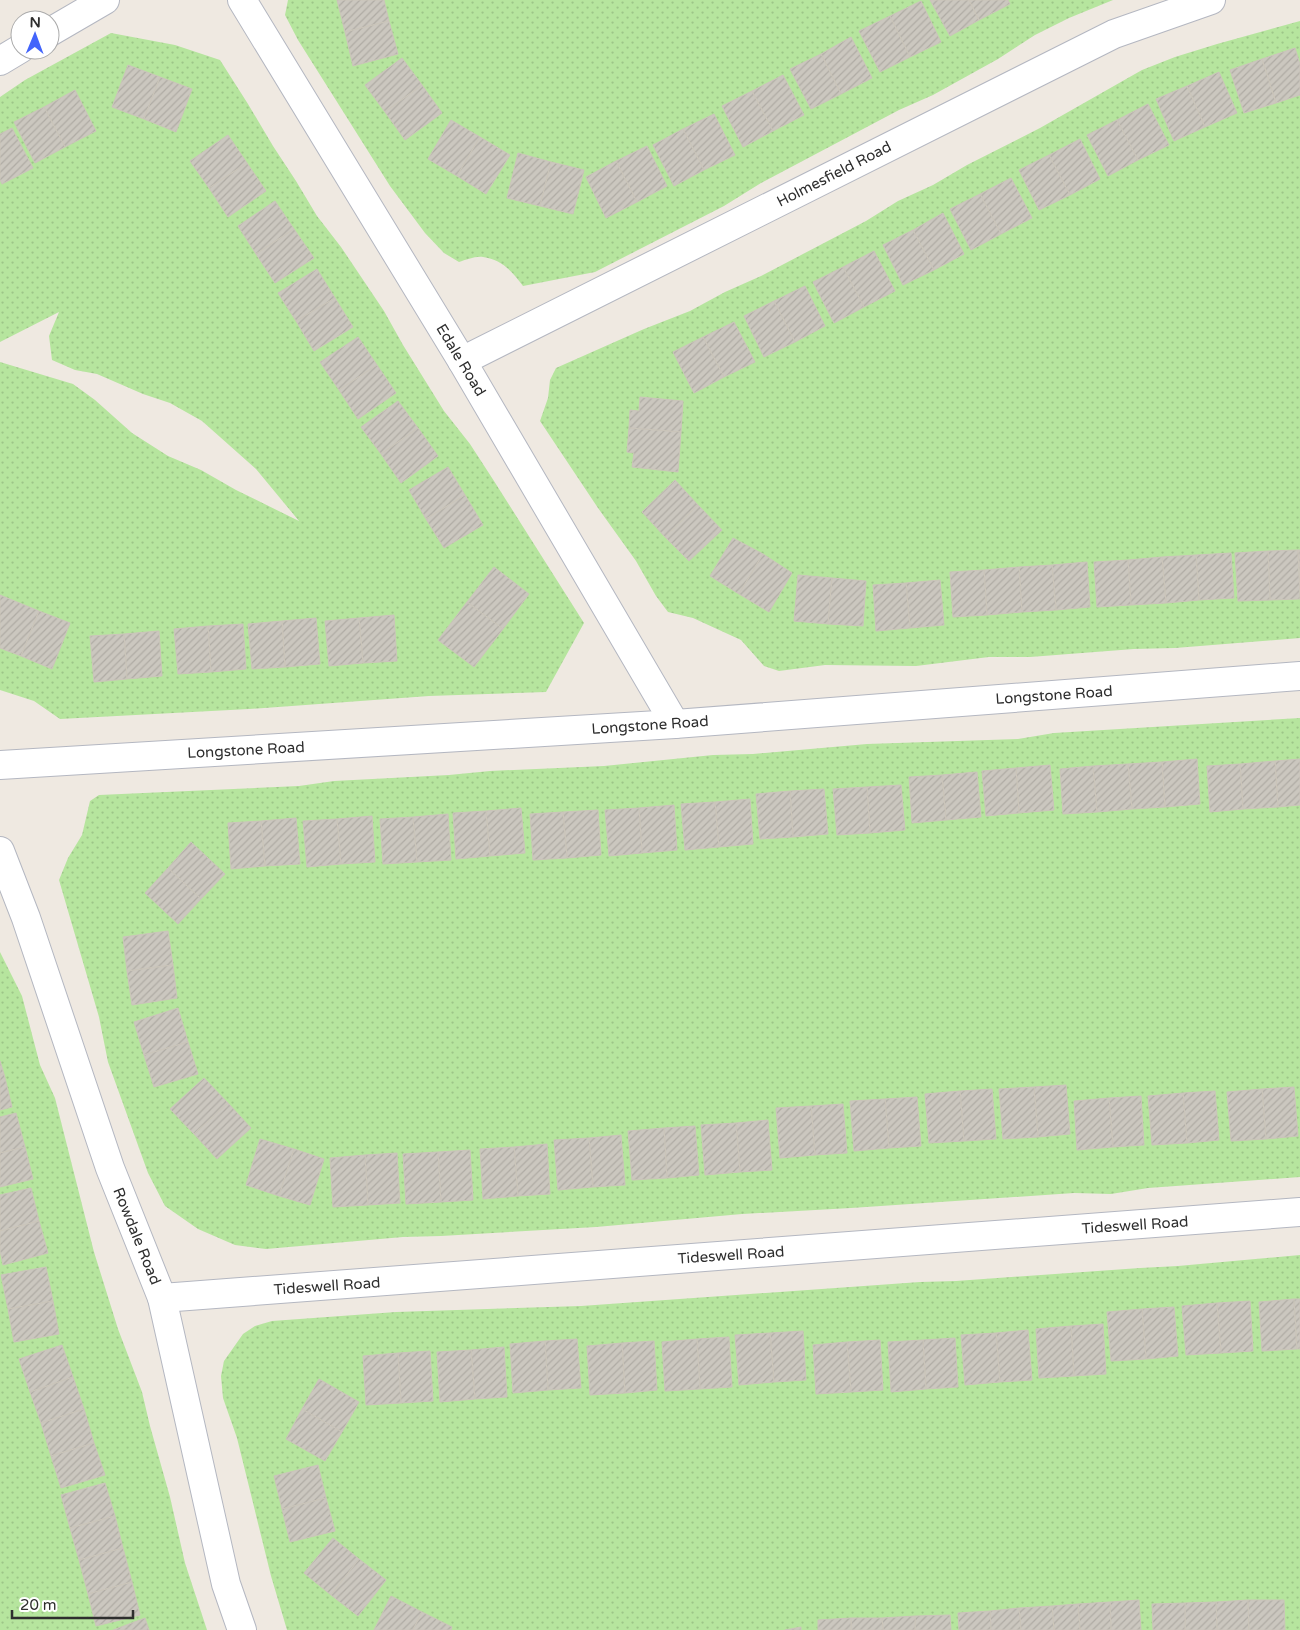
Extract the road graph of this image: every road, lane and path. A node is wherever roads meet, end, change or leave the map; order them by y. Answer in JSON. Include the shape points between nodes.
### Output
{"nodes":[{"id":1,"x":105,"y":0,"type":"edge"},
{"id":2,"x":242,"y":0,"type":"edge"},
{"id":3,"x":1211,"y":0,"type":"edge"},
{"id":4,"x":60,"y":26,"type":"edge"},
{"id":5,"x":462,"y":361,"type":"junction"},
{"id":6,"x":1300,"y":676,"type":"edge"},
{"id":7,"x":675,"y":724,"type":"junction"},
{"id":8,"x":0,"y":765,"type":"edge"},
{"id":9,"x":0,"y":851,"type":"edge"},
{"id":10,"x":1300,"y":1212,"type":"edge"},
{"id":11,"x":162,"y":1298,"type":"junction"},
{"id":12,"x":242,"y":1630,"type":"edge"}],
"edges":[{"from":1,"to":4,"type":"street"},
{"from":2,"to":5,"type":"street","name":"Edale Road"},
{"from":3,"to":5,"type":"street","name":"Holmesfield Road","via":[[1114,34]]},
{"from":5,"to":7,"type":"street","name":"Edale Road"},
{"from":6,"to":7,"type":"street","name":"Longstone Road"},
{"from":7,"to":8,"type":"street","name":"Longstone Road"},
{"from":9,"to":11,"type":"street","name":"Rowdale Road","via":[[26,918],[110,1168]]},
{"from":10,"to":11,"type":"street","name":"Tideswell Road"},
{"from":11,"to":12,"type":"street","name":"Rowdale Road","via":[[226,1584]]}]}
